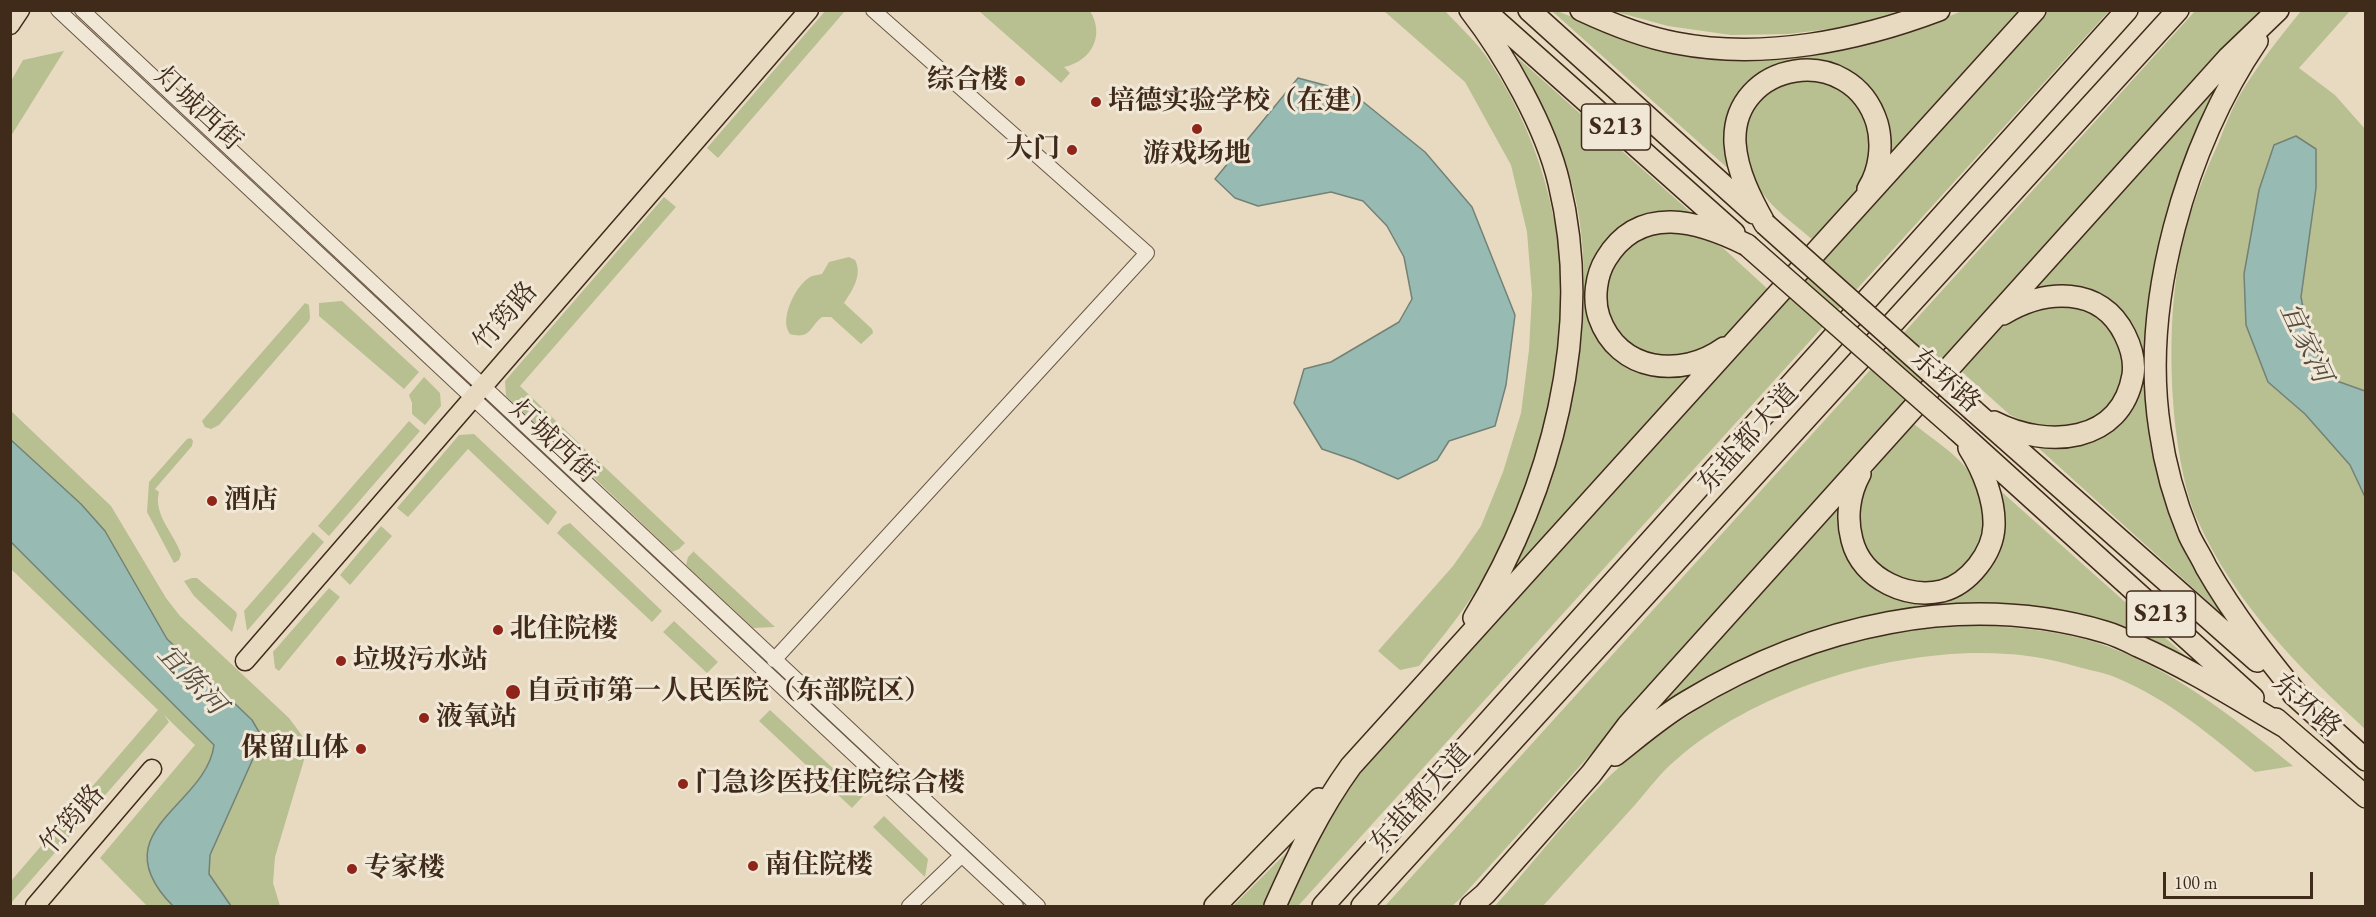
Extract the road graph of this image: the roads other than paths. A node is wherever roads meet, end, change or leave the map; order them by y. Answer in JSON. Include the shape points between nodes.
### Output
{"nodes":[{"id":1,"x":20,"y":10,"type":"edge"},
{"id":2,"x":58,"y":10,"type":"edge"},
{"id":3,"x":82,"y":10,"type":"edge"},
{"id":4,"x":809,"y":10,"type":"edge"},
{"id":5,"x":873,"y":10,"type":"edge"},
{"id":6,"x":1470,"y":10,"type":"edge"},
{"id":7,"x":1484,"y":10,"type":"edge"},
{"id":8,"x":1530,"y":10,"type":"edge"},
{"id":9,"x":1581,"y":10,"type":"edge"},
{"id":10,"x":1939,"y":10,"type":"edge"},
{"id":11,"x":2035,"y":10,"type":"edge"},
{"id":12,"x":2127,"y":10,"type":"edge"},
{"id":13,"x":2178,"y":10,"type":"edge"},
{"id":14,"x":2278,"y":10,"type":"edge"},
{"id":15,"x":10,"y":25,"type":"edge"},
{"id":16,"x":1667,"y":135,"type":"junction"},
{"id":17,"x":1648,"y":156,"type":"junction"},
{"id":18,"x":1855,"y":210,"type":"junction"},
{"id":19,"x":1765,"y":224,"type":"junction"},
{"id":20,"x":1748,"y":245,"type":"junction"},
{"id":21,"x":1990,"y":322,"type":"junction"},
{"id":22,"x":1742,"y":336,"type":"junction"},
{"id":23,"x":477,"y":392,"type":"junction"},
{"id":24,"x":1974,"y":411,"type":"junction"},
{"id":25,"x":1957,"y":430,"type":"junction"},
{"id":26,"x":1871,"y":456,"type":"junction"},
{"id":27,"x":2107,"y":527,"type":"junction"},
{"id":28,"x":2089,"y":548,"type":"junction"},
{"id":29,"x":1454,"y":651,"type":"junction"},
{"id":30,"x":774,"y":660,"type":"junction"},
{"id":31,"x":245,"y":661,"type":"dead end"},
{"id":32,"x":2304,"y":703,"type":"junction"},
{"id":33,"x":2285,"y":728,"type":"junction"},
{"id":34,"x":2366,"y":760,"type":"edge"},
{"id":35,"x":1351,"y":766,"type":"junction"},
{"id":36,"x":152,"y":769,"type":"dead end"},
{"id":37,"x":1591,"y":774,"type":"junction"},
{"id":38,"x":2366,"y":797,"type":"edge"},
{"id":39,"x":961,"y":856,"type":"junction"},
{"id":40,"x":1477,"y":902,"type":"edge"},
{"id":41,"x":35,"y":906,"type":"edge"},
{"id":42,"x":909,"y":906,"type":"edge"},
{"id":43,"x":1016,"y":906,"type":"edge"},
{"id":44,"x":1038,"y":906,"type":"edge"},
{"id":45,"x":1215,"y":906,"type":"edge"},
{"id":46,"x":1275,"y":906,"type":"edge"},
{"id":47,"x":1323,"y":906,"type":"edge"},
{"id":48,"x":1362,"y":906,"type":"edge"}],
"edges":[{"from":1,"to":15,"type":"main road"},
{"from":2,"to":23,"type":"street","name":"灯城西街"},
{"from":3,"to":23,"type":"street","name":"灯城西街"},
{"from":4,"to":23,"type":"main road","name":"竹筠路"},
{"from":5,"to":30,"type":"street","via":[[1147,253]]},
{"from":6,"to":29,"type":"highway","via":[[1520,91],[1559,181],[1569,229],[1571,307],[1567,371],[1536,490],[1504,564]]},
{"from":7,"to":17,"type":"highway","name":"东环路","number":"S213"},
{"from":8,"to":16,"type":"highway","name":"东环路","number":"S213"},
{"from":9,"to":10,"type":"highway","via":[[1632,32],[1677,43],[1742,50],[1837,39],[1908,22]]},
{"from":11,"to":18,"type":"highway"},
{"from":12,"to":47,"type":"highway","name":"东盐都大道"},
{"from":13,"to":48,"type":"highway","name":"东盐都大道"},
{"from":14,"to":21,"type":"highway","via":[[2228,58]]},
{"from":14,"to":32,"type":"highway","via":[[2234,79],[2187,183],[2162,288],[2156,383],[2159,429],[2169,476],[2190,536],[2246,632]]},
{"from":16,"to":17,"type":"highway"},
{"from":16,"to":19,"type":"highway","name":"东环路","number":"S213"},
{"from":17,"to":20,"type":"highway","name":"东环路","number":"S213"},
{"from":18,"to":19,"type":"highway","via":[[1871,184],[1878,162],[1881,137],[1873,109],[1860,91],[1840,77],[1817,69],[1789,72],[1767,81],[1749,98],[1735,141],[1747,189]]},
{"from":18,"to":22,"type":"highway"},
{"from":19,"to":24,"type":"highway","name":"东环路","number":"S213","bridge":true},
{"from":20,"to":22,"type":"highway","via":[[1708,228],[1661,222],[1638,228],[1611,251],[1599,271],[1596,291],[1599,316],[1612,338],[1624,353],[1642,362],[1665,367],[1691,364],[1714,355]]},
{"from":20,"to":25,"type":"highway","name":"东环路","number":"S213","bridge":true},
{"from":21,"to":24,"type":"highway","via":[[2045,296],[2088,300],[2108,313],[2121,328],[2131,348],[2133,373],[2122,404],[2109,420],[2090,432],[2068,438],[2018,432]]},
{"from":21,"to":26,"type":"highway"},
{"from":22,"to":29,"type":"highway"},
{"from":23,"to":30,"type":"street","name":"灯城西街"},
{"from":23,"to":31,"type":"main road","name":"竹筠路"},
{"from":23,"to":39,"type":"street","name":"灯城西街"},
{"from":24,"to":27,"type":"highway","name":"东环路","number":"S213"},
{"from":25,"to":26,"type":"highway","via":[[1982,473],[1994,527],[1985,555],[1975,569],[1943,590],[1900,589],[1864,566],[1854,548],[1849,528],[1850,502],[1856,481]]},
{"from":25,"to":28,"type":"highway","name":"东环路","number":"S213"},
{"from":26,"to":37,"type":"highway","via":[[1628,725]]},
{"from":27,"to":28,"type":"highway"},
{"from":27,"to":32,"type":"highway","name":"东环路","number":"S213"},
{"from":28,"to":33,"type":"highway","name":"东环路","number":"S213"},
{"from":29,"to":35,"type":"highway"},
{"from":30,"to":44,"type":"street","name":"灯城西街"},
{"from":32,"to":34,"type":"highway","name":"东环路","number":"S213"},
{"from":33,"to":37,"type":"highway","via":[[2190,672],[2107,632],[2057,620],[1999,613],[1940,614],[1878,624],[1814,641],[1752,666],[1686,702]]},
{"from":33,"to":38,"type":"highway","name":"东环路","number":"S213"},
{"from":35,"to":45,"type":"highway"},
{"from":35,"to":46,"type":"highway","via":[[1328,798]]},
{"from":36,"to":41,"type":"main road","name":"竹筠路"},
{"from":37,"to":40,"type":"highway"},
{"from":39,"to":42,"type":"street"},
{"from":39,"to":43,"type":"street","name":"灯城西街"}]}
